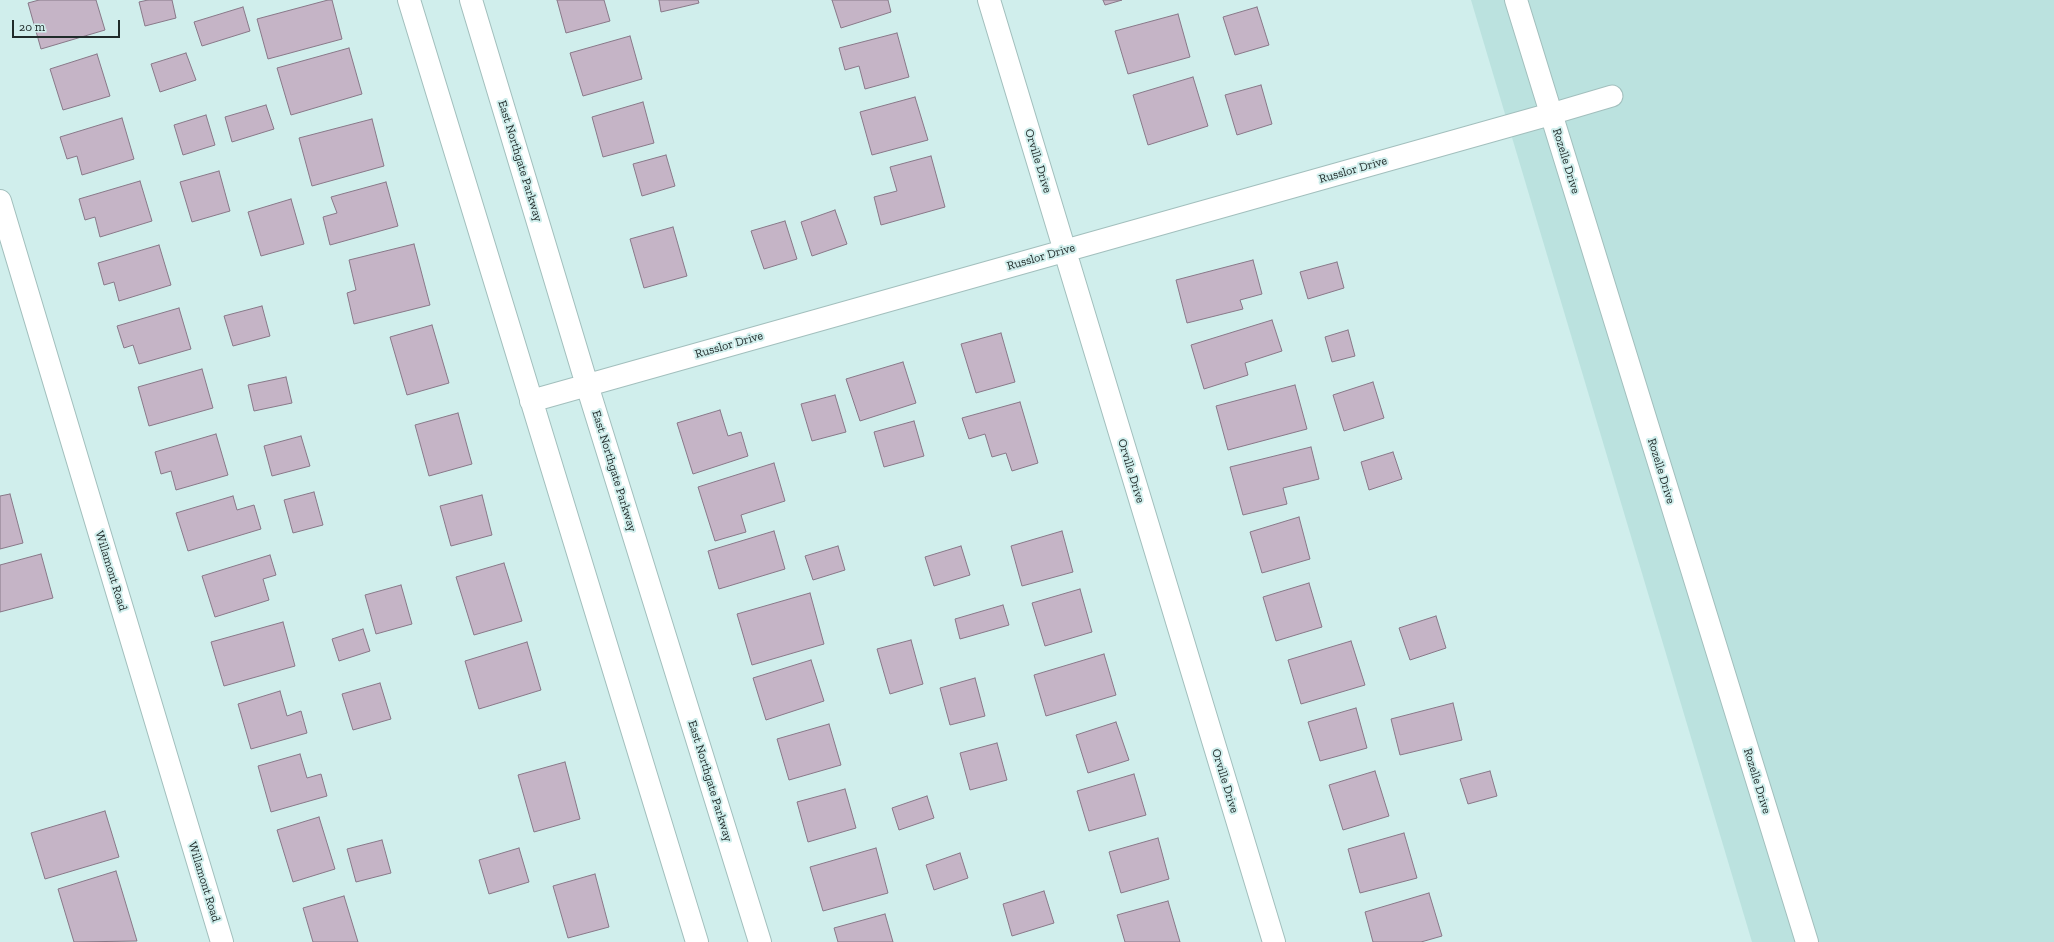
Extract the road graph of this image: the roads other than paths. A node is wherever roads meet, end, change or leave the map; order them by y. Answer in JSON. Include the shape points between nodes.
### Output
{"nodes":[{"id":1,"x":409,"y":0,"type":"edge"},
{"id":2,"x":471,"y":0,"type":"edge"},
{"id":3,"x":989,"y":0,"type":"edge"},
{"id":4,"x":1516,"y":0,"type":"edge"},
{"id":5,"x":1612,"y":96,"type":"dead end"},
{"id":6,"x":1551,"y":114,"type":"junction"},
{"id":7,"x":0,"y":201,"type":"edge"},
{"id":8,"x":1065,"y":251,"type":"junction"},
{"id":9,"x":588,"y":385,"type":"junction"},
{"id":10,"x":531,"y":400,"type":"junction"},
{"id":11,"x":222,"y":942,"type":"edge"},
{"id":12,"x":697,"y":942,"type":"edge"},
{"id":13,"x":760,"y":942,"type":"edge"},
{"id":14,"x":1274,"y":942,"type":"edge"},
{"id":15,"x":1807,"y":942,"type":"edge"}],
"edges":[{"from":1,"to":10,"type":"street"},
{"from":2,"to":9,"type":"street","name":"East Northgate Parkway"},
{"from":3,"to":8,"type":"street","name":"Orville Drive"},
{"from":4,"to":6,"type":"street","name":"Rozelle Drive"},
{"from":5,"to":6,"type":"lane"},
{"from":6,"to":8,"type":"street","name":"Russlor Drive"},
{"from":6,"to":15,"type":"street","name":"Rozelle Drive"},
{"from":7,"to":11,"type":"street","name":"Willamont Road"},
{"from":8,"to":9,"type":"street","name":"Russlor Drive"},
{"from":8,"to":14,"type":"street","name":"Orville Drive"},
{"from":9,"to":10,"type":"street","name":"Russlor Drive"},
{"from":9,"to":13,"type":"street","name":"East Northgate Parkway"},
{"from":10,"to":12,"type":"street"}]}
